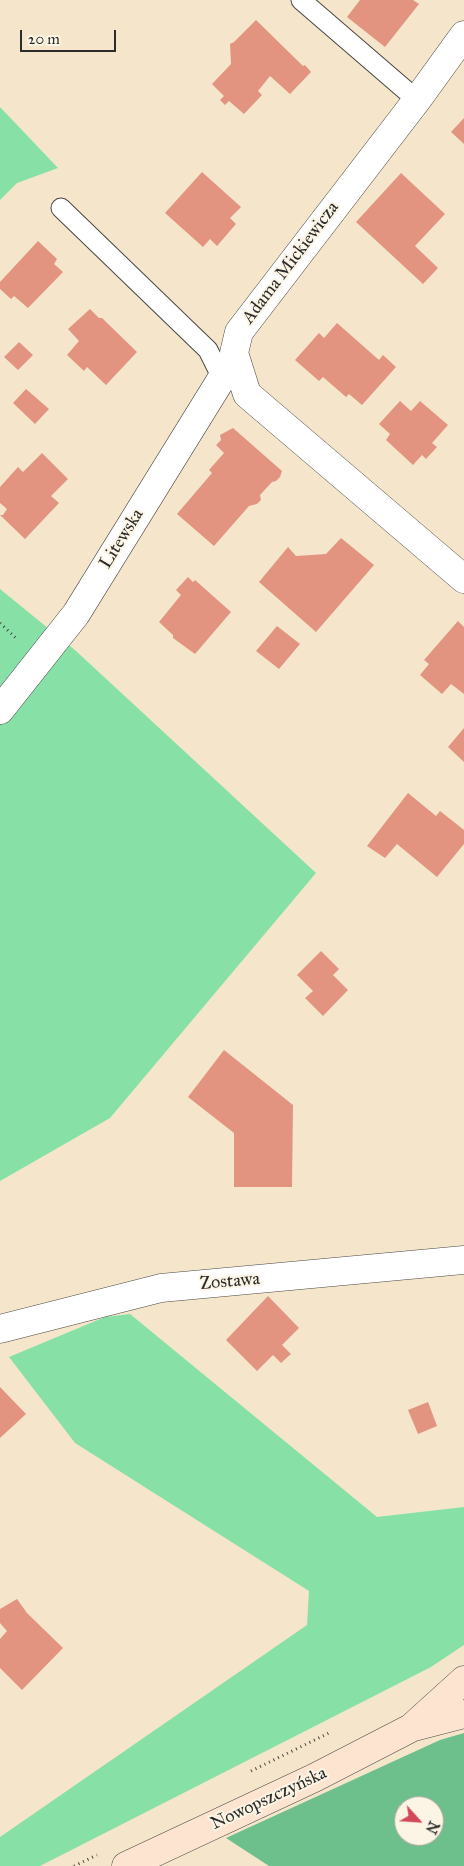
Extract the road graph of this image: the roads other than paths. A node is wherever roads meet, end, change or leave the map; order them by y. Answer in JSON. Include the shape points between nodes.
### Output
{"nodes":[{"id":1,"x":301,"y":0,"type":"edge"},
{"id":2,"x":464,"y":34,"type":"edge"},
{"id":3,"x":417,"y":100,"type":"junction"},
{"id":4,"x":61,"y":208,"type":"dead end"},
{"id":5,"x":230,"y":372,"type":"junction"},
{"id":6,"x":464,"y":579,"type":"edge"},
{"id":7,"x":0,"y":710,"type":"edge"},
{"id":8,"x":464,"y":1260,"type":"edge"},
{"id":9,"x":0,"y":1329,"type":"edge"},
{"id":10,"x":464,"y":1680,"type":"edge"},
{"id":11,"x":464,"y":1714,"type":"edge"},
{"id":12,"x":410,"y":1728,"type":"junction"},
{"id":13,"x":126,"y":1866,"type":"edge"}],
"edges":[{"from":1,"to":3,"type":"lane"},
{"from":2,"to":3,"type":"street","name":"Adama Mickiewicza"},
{"from":3,"to":5,"type":"street","name":"Adama Mickiewicza","via":[[239,332]]},
{"from":4,"to":5,"type":"lane"},
{"from":5,"to":6,"type":"street","name":"Adama Mickiewicza","via":[[247,394]]},
{"from":5,"to":7,"type":"street","name":"Litewska","via":[[76,614]]},
{"from":8,"to":9,"type":"street","name":"Zostawa","via":[[161,1288]]},
{"from":10,"to":12,"type":"main road","name":"Nowopszczyńska"},
{"from":11,"to":12,"type":"main road","name":"Nowopszczyńska"},
{"from":12,"to":13,"type":"main road","name":"Nowopszczyńska","via":[[314,1778]]}]}
